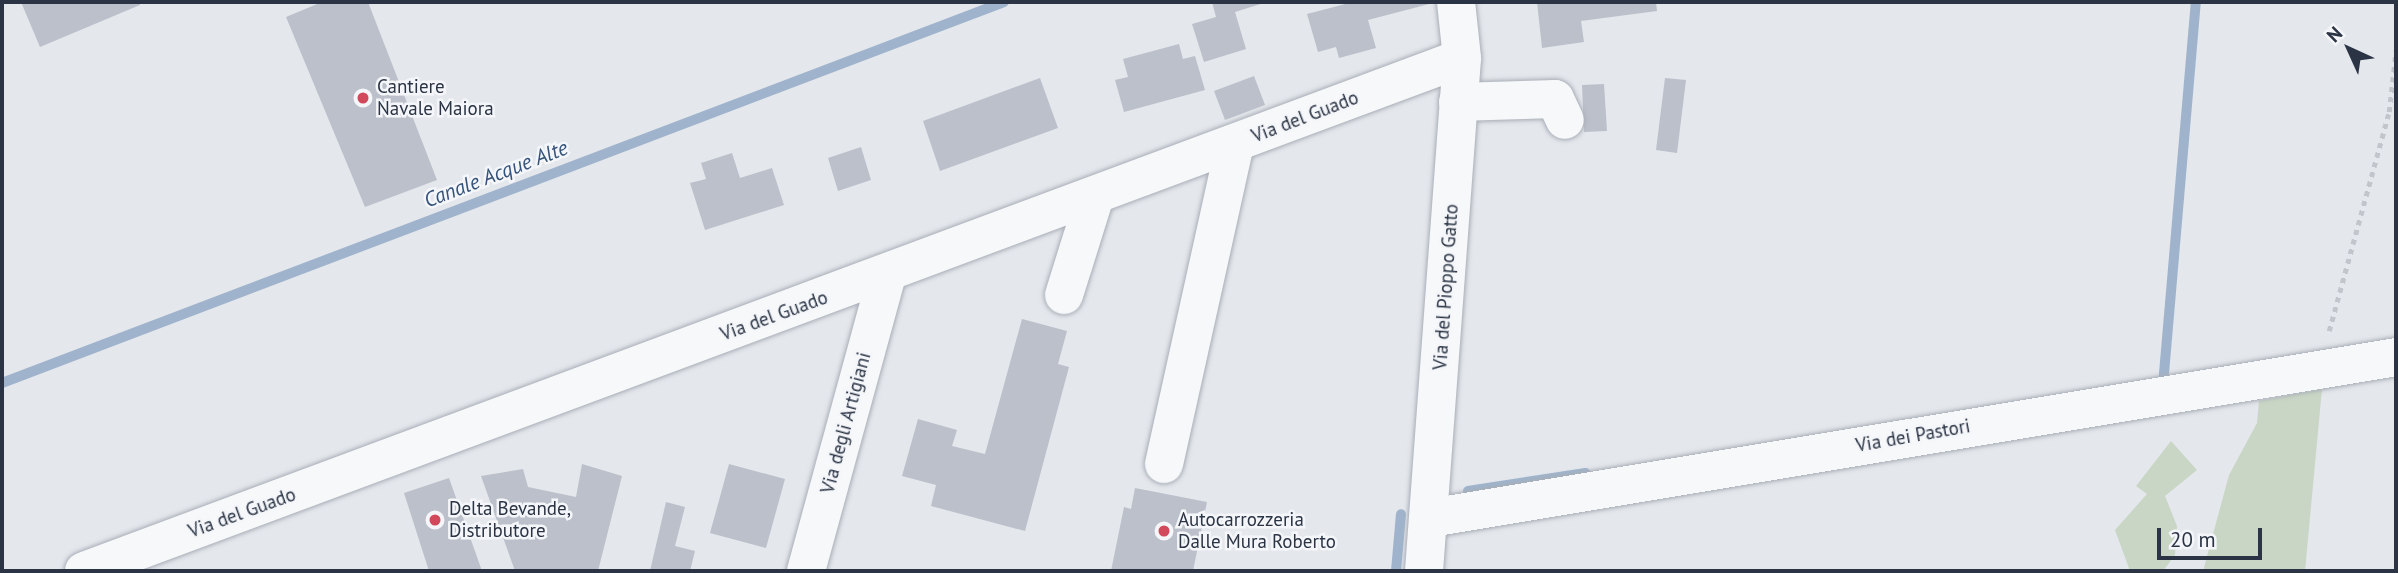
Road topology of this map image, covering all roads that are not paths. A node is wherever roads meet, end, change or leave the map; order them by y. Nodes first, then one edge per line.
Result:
1 (1456, 2) edge
2 (1462, 58) junction
3 (1458, 102) junction
4 (1565, 120) dead end
5 (1235, 144) junction
6 (1095, 196) junction
7 (887, 274) junction
8 (1064, 295) dead end
9 (2396, 357) edge
10 (1164, 464) dead end
11 (1430, 518) junction
12 (84, 571) edge
13 (806, 571) edge
14 (1424, 571) edge

1 - 2 street, Via del Pioppo Gatto
2 - 3 street, Via del Pioppo Gatto
2 - 5 street, Via del Guado
3 - 4 street
3 - 11 street, Via del Pioppo Gatto
5 - 6 street, Via del Guado
5 - 10 street
6 - 7 street, Via del Guado
6 - 8 street
7 - 12 street, Via del Guado
7 - 13 street, Via degli Artigiani
9 - 11 street, Via dei Pastori
11 - 14 street, Via del Pioppo Gatto

